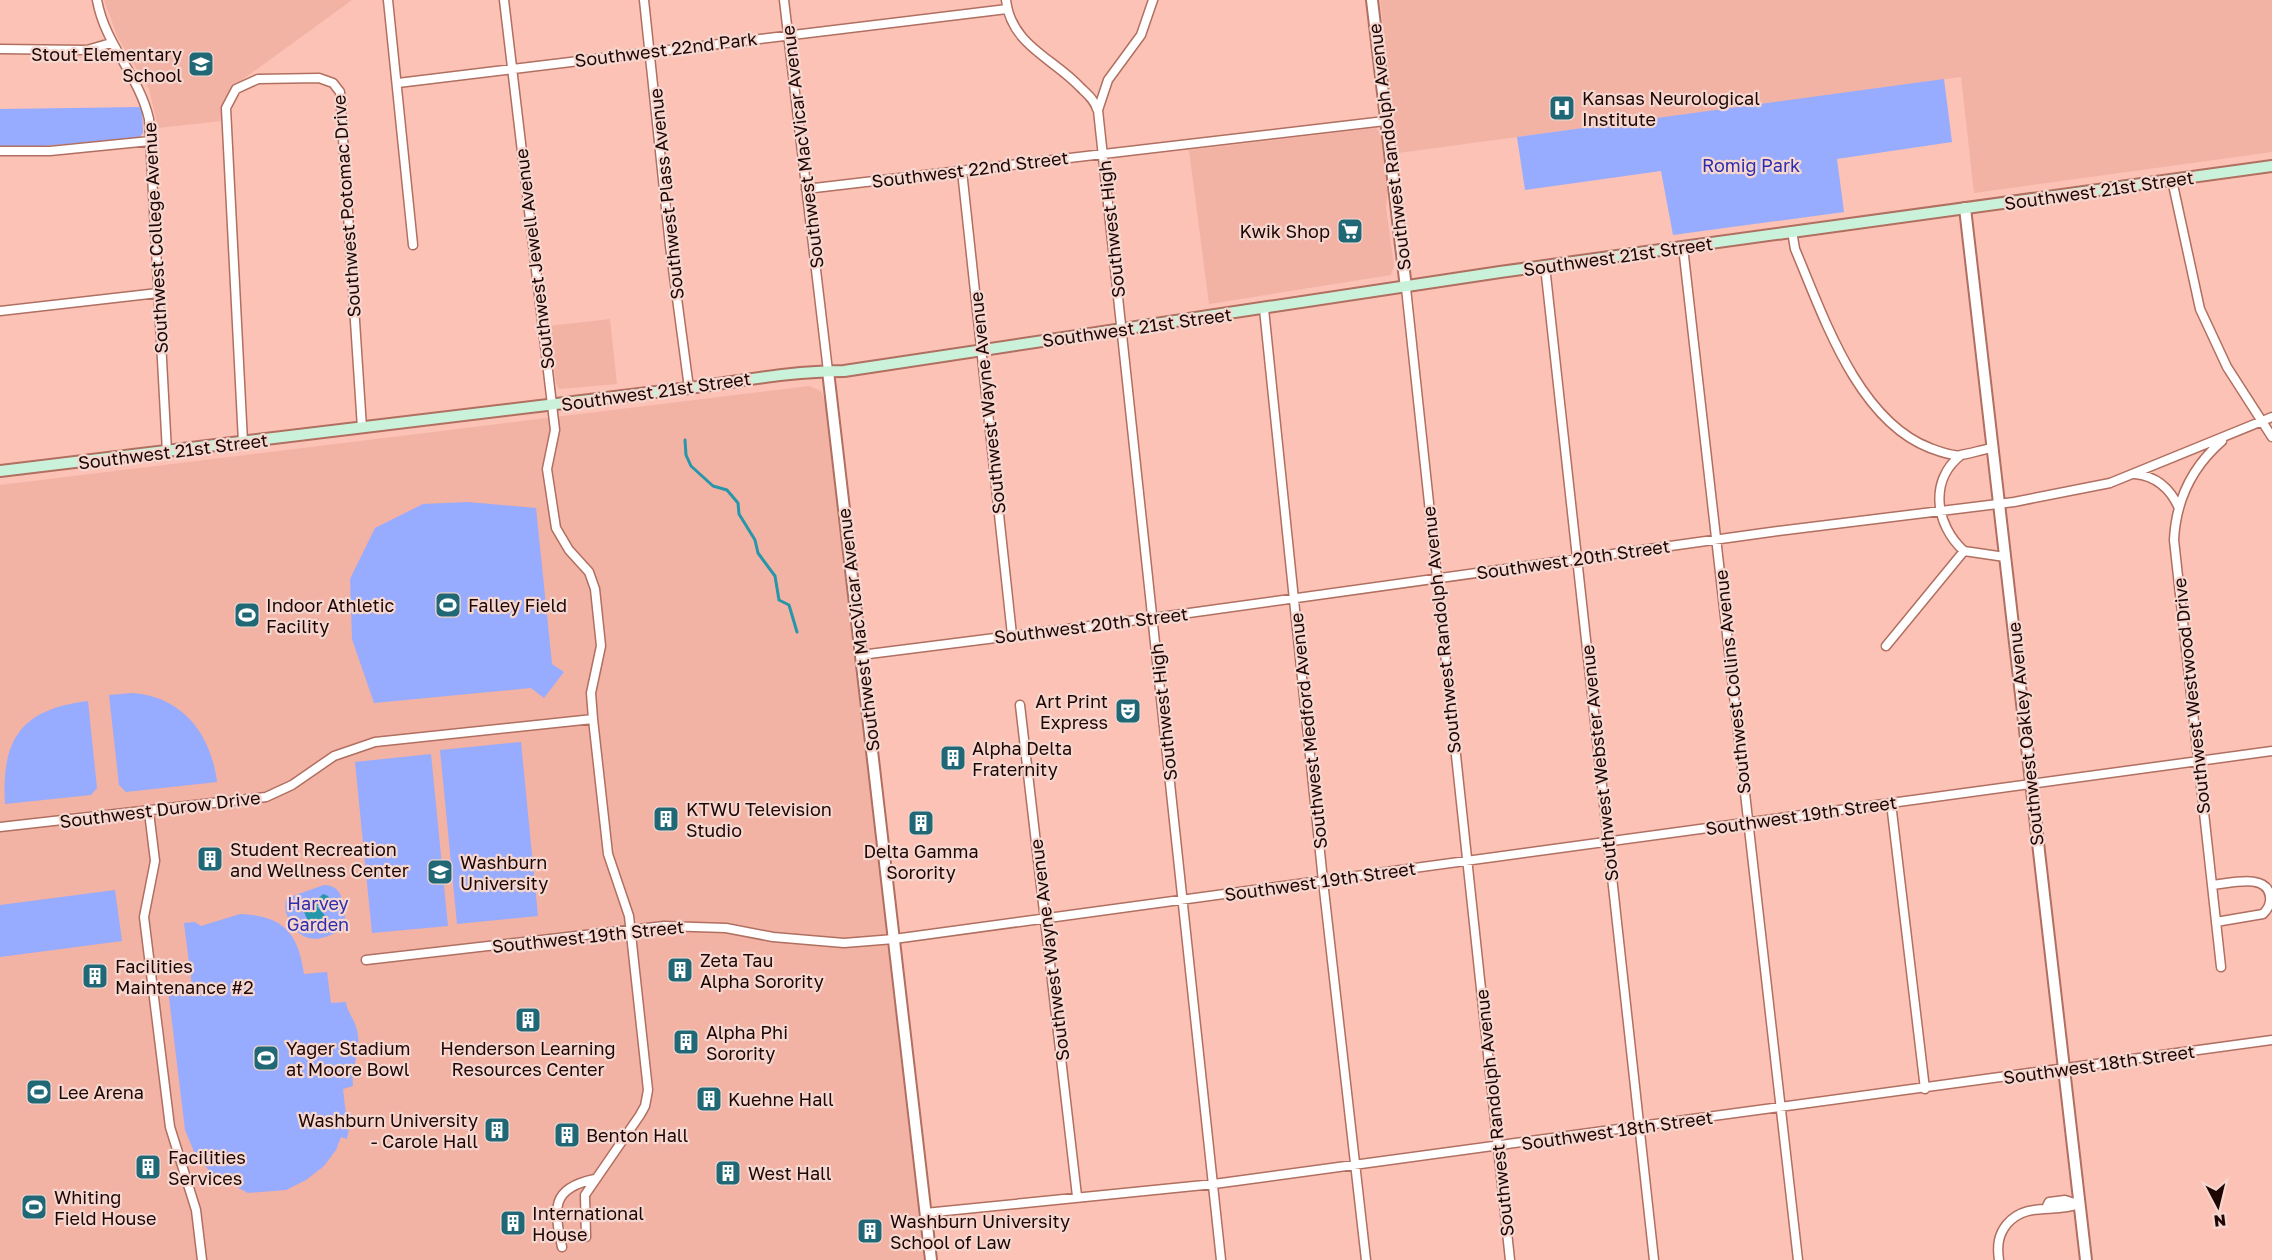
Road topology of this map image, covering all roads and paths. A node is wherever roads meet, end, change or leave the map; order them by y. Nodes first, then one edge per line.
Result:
1 (98, 0) edge
2 (388, 0) edge
3 (504, 0) edge
4 (644, 0) edge
5 (784, 0) edge
6 (1153, 0) edge
7 (1372, 0) edge
8 (1006, 4) edge
9 (788, 35) junction
10 (111, 43) junction
11 (0, 49) edge
12 (651, 51) junction
13 (512, 68) junction
14 (398, 83) junction
15 (1098, 110) junction
16 (1385, 121) junction
17 (150, 141) junction
18 (0, 151) edge
19 (1102, 153) junction
20 (2272, 166) edge
21 (962, 171) junction
22 (2172, 180) junction
23 (806, 189) junction
24 (1965, 208) junction
25 (1792, 231) junction
26 (413, 246) dead end
27 (1683, 247) junction
28 (1545, 266) junction
29 (1406, 288) junction
30 (158, 292) junction
31 (1264, 309) junction
32 (0, 311) edge
33 (1122, 330) junction
34 (981, 350) junction
35 (828, 371) junction
36 (689, 388) junction
37 (551, 405) junction
38 (2272, 417) edge
39 (2262, 422) junction
40 (362, 428) junction
41 (2231, 434) junction
42 (2272, 437) edge
43 (243, 442) junction
44 (1992, 448) junction
45 (167, 452) junction
46 (1961, 455) junction
47 (0, 471) edge
48 (2134, 474) junction
49 (1999, 504) junction
50 (2179, 508) junction
51 (1940, 511) junction
52 (1716, 540) junction
53 (1964, 550) junction
54 (2005, 556) junction
55 (1576, 559) junction
56 (1435, 578) junction
57 (1294, 598) junction
58 (1153, 618) junction
59 (1012, 635) junction
60 (1886, 646) dead end
61 (861, 655) junction
62 (1020, 705) dead end
63 (593, 719) junction
64 (2272, 751) edge
65 (2198, 761) junction
66 (2030, 784) junction
67 (1891, 803) junction
68 (148, 812) junction
69 (1748, 822) junction
70 (0, 827) edge
71 (1607, 842) junction
72 (1466, 861) junction
73 (1323, 881) junction
74 (2212, 885) junction
75 (1184, 900) junction
76 (1045, 919) junction
77 (2216, 922) junction
78 (631, 930) junction
79 (894, 939) junction
80 (366, 960) dead end
81 (2221, 967) dead end
82 (2272, 1040) edge
83 (2063, 1068) junction
84 (1925, 1089) junction
85 (1782, 1108) junction
86 (1640, 1126) junction
87 (1497, 1146) junction
88 (1356, 1165) junction
89 (595, 1179) junction
90 (1214, 1184) junction
91 (1077, 1196) junction
92 (2079, 1204) junction
93 (925, 1213) junction
94 (586, 1237) dead end
95 (562, 1248) dead end
96 (202, 1260) edge
97 (931, 1260) edge
98 (1221, 1260) edge
99 (1366, 1260) edge
100 (1510, 1260) edge
101 (1654, 1260) edge
102 (1798, 1260) edge
103 (1999, 1260) edge
104 (2086, 1260) edge

1 - 10 street, Southwest College Avenue
2 - 14 street
3 - 13 street, Southwest Jewell Avenue
4 - 12 street, Southwest Plass Avenue
5 - 9 street, Southwest MacVicar Avenue
6 - 15 street, Southwest High
7 - 16 street, Southwest Randolph Avenue
8 - 9 street, Southwest 22nd Park
8 - 15 street
9 - 12 street, Southwest 22nd Park
9 - 23 street, Southwest MacVicar Avenue
10 - 11 street
10 - 17 street, Southwest College Avenue
12 - 13 street, Southwest 22nd Park
12 - 36 street, Southwest Plass Avenue
13 - 14 street, Southwest 22nd Park
13 - 37 street, Southwest Jewell Avenue
14 - 26 street
15 - 19 street, Southwest High
16 - 19 street, Southwest 22nd Street
16 - 29 street, Southwest Randolph Avenue
17 - 18 street
17 - 30 street, Southwest College Avenue
19 - 21 street, Southwest 22nd Street
19 - 33 street, Southwest High
20 - 22 main road, Southwest 21st Street
21 - 23 street, Southwest 22nd Street
21 - 34 street, Southwest Wayne Avenue
22 - 24 main road, Southwest 21st Street
22 - 39 street
23 - 35 street, Southwest MacVicar Avenue
24 - 25 main road, Southwest 21st Street
24 - 44 street, Southwest Oakley Avenue
25 - 27 main road, Southwest 21st Street
25 - 46 street
27 - 28 main road, Southwest 21st Street
27 - 52 street, Southwest Collins Avenue
28 - 29 main road, Southwest 21st Street
28 - 55 street, Southwest Webster Avenue
29 - 31 main road, Southwest 21st Street
29 - 56 street, Southwest Randolph Avenue
30 - 32 street
30 - 45 street, Southwest College Avenue
31 - 33 main road, Southwest 21st Street
31 - 57 street, Southwest Medford Avenue
33 - 34 main road, Southwest 21st Street
33 - 58 street, Southwest High
34 - 35 main road, Southwest 21st Street
34 - 59 street, Southwest Wayne Avenue
35 - 36 main road, Southwest 21st Street
35 - 61 street, Southwest MacVicar Avenue
36 - 37 main road, Southwest 21st Street
37 - 40 main road, Southwest 21st Street
37 - 63 street, Southwest Jewell Avenue
38 - 39 street, Southwest 20th Street
39 - 41 street, Southwest 20th Street
39 - 42 street
40 - 43 main road, Southwest 21st Street
40 - 43 street, Southwest Potomac Drive
41 - 48 street, Southwest 20th Street
41 - 50 street, Southwest Westwood Drive
43 - 45 main road, Southwest 21st Street
44 - 46 street
44 - 49 street, Southwest Oakley Avenue
45 - 47 main road, Southwest 21st Street
46 - 51 street
48 - 49 street, Southwest 20th Street
48 - 50 street
49 - 51 street, Southwest 20th Street
49 - 54 street, Southwest Oakley Avenue
50 - 65 street, Southwest Westwood Drive
51 - 52 street, Southwest 20th Street
51 - 53 street
52 - 55 street, Southwest 20th Street
52 - 69 street, Southwest Collins Avenue
53 - 54 street
53 - 60 street
54 - 66 street, Southwest Oakley Avenue
55 - 56 street, Southwest 20th Street
55 - 71 street, Southwest Webster Avenue
56 - 57 street, Southwest 20th Street
56 - 72 street, Southwest Randolph Avenue
57 - 58 street, Southwest 20th Street
57 - 73 street, Southwest Medford Avenue
58 - 59 street, Southwest 20th Street
58 - 75 street, Southwest High
59 - 61 street, Southwest 20th Street
61 - 79 street, Southwest MacVicar Avenue
62 - 76 street, Southwest Wayne Avenue
63 - 68 street, Southwest Durow Drive
63 - 78 street, Southwest Jewell Avenue
64 - 65 street, Southwest 19th Street
65 - 66 street, Southwest 19th Street
65 - 74 street, Southwest Westwood Drive
66 - 67 street, Southwest 19th Street
66 - 83 street, Southwest Oakley Avenue
67 - 69 street, Southwest 19th Street
67 - 84 street
68 - 70 street, Southwest Durow Drive
68 - 96 street
69 - 71 street, Southwest 19th Street
69 - 85 street, Southwest Collins Avenue
71 - 72 street, Southwest 19th Street
71 - 86 street, Southwest Webster Avenue
72 - 73 street, Southwest 19th Street
72 - 87 street, Southwest Randolph Avenue
73 - 75 street, Southwest 19th Street
73 - 88 street, Southwest Medford Avenue
74 - 77 street, Southwest Westwood Drive
74 - 77 street
75 - 76 street, Southwest 19th Street
75 - 90 street, Southwest High
76 - 79 street, Southwest 19th Street
76 - 91 street, Southwest Wayne Avenue
77 - 81 street, Southwest Westwood Drive
78 - 79 street, Southwest 19th Street
78 - 80 street, Southwest 19th Street
78 - 89 street, Southwest Jewell Avenue
79 - 93 street, Southwest MacVicar Avenue
82 - 83 street, Southwest 18th Street
83 - 84 street, Southwest 18th Street
83 - 92 street, Southwest Oakley Avenue
84 - 85 street, Southwest 18th Street
85 - 86 street, Southwest 18th Street
85 - 102 street, Southwest Collins Avenue
86 - 87 street, Southwest 18th Street
86 - 101 street, Southwest Webster Avenue
87 - 88 street, Southwest 18th Street
87 - 100 street, Southwest Randolph Avenue
88 - 90 street, Southwest 18th Street
88 - 99 street, Southwest Medford Avenue
89 - 94 street
89 - 95 street
90 - 91 street, Southwest 18th Street
90 - 98 street, Southwest High
91 - 93 street, Southwest 18th Street
92 - 103 street
92 - 104 street, Southwest Oakley Avenue
93 - 97 street, Southwest MacVicar Avenue

